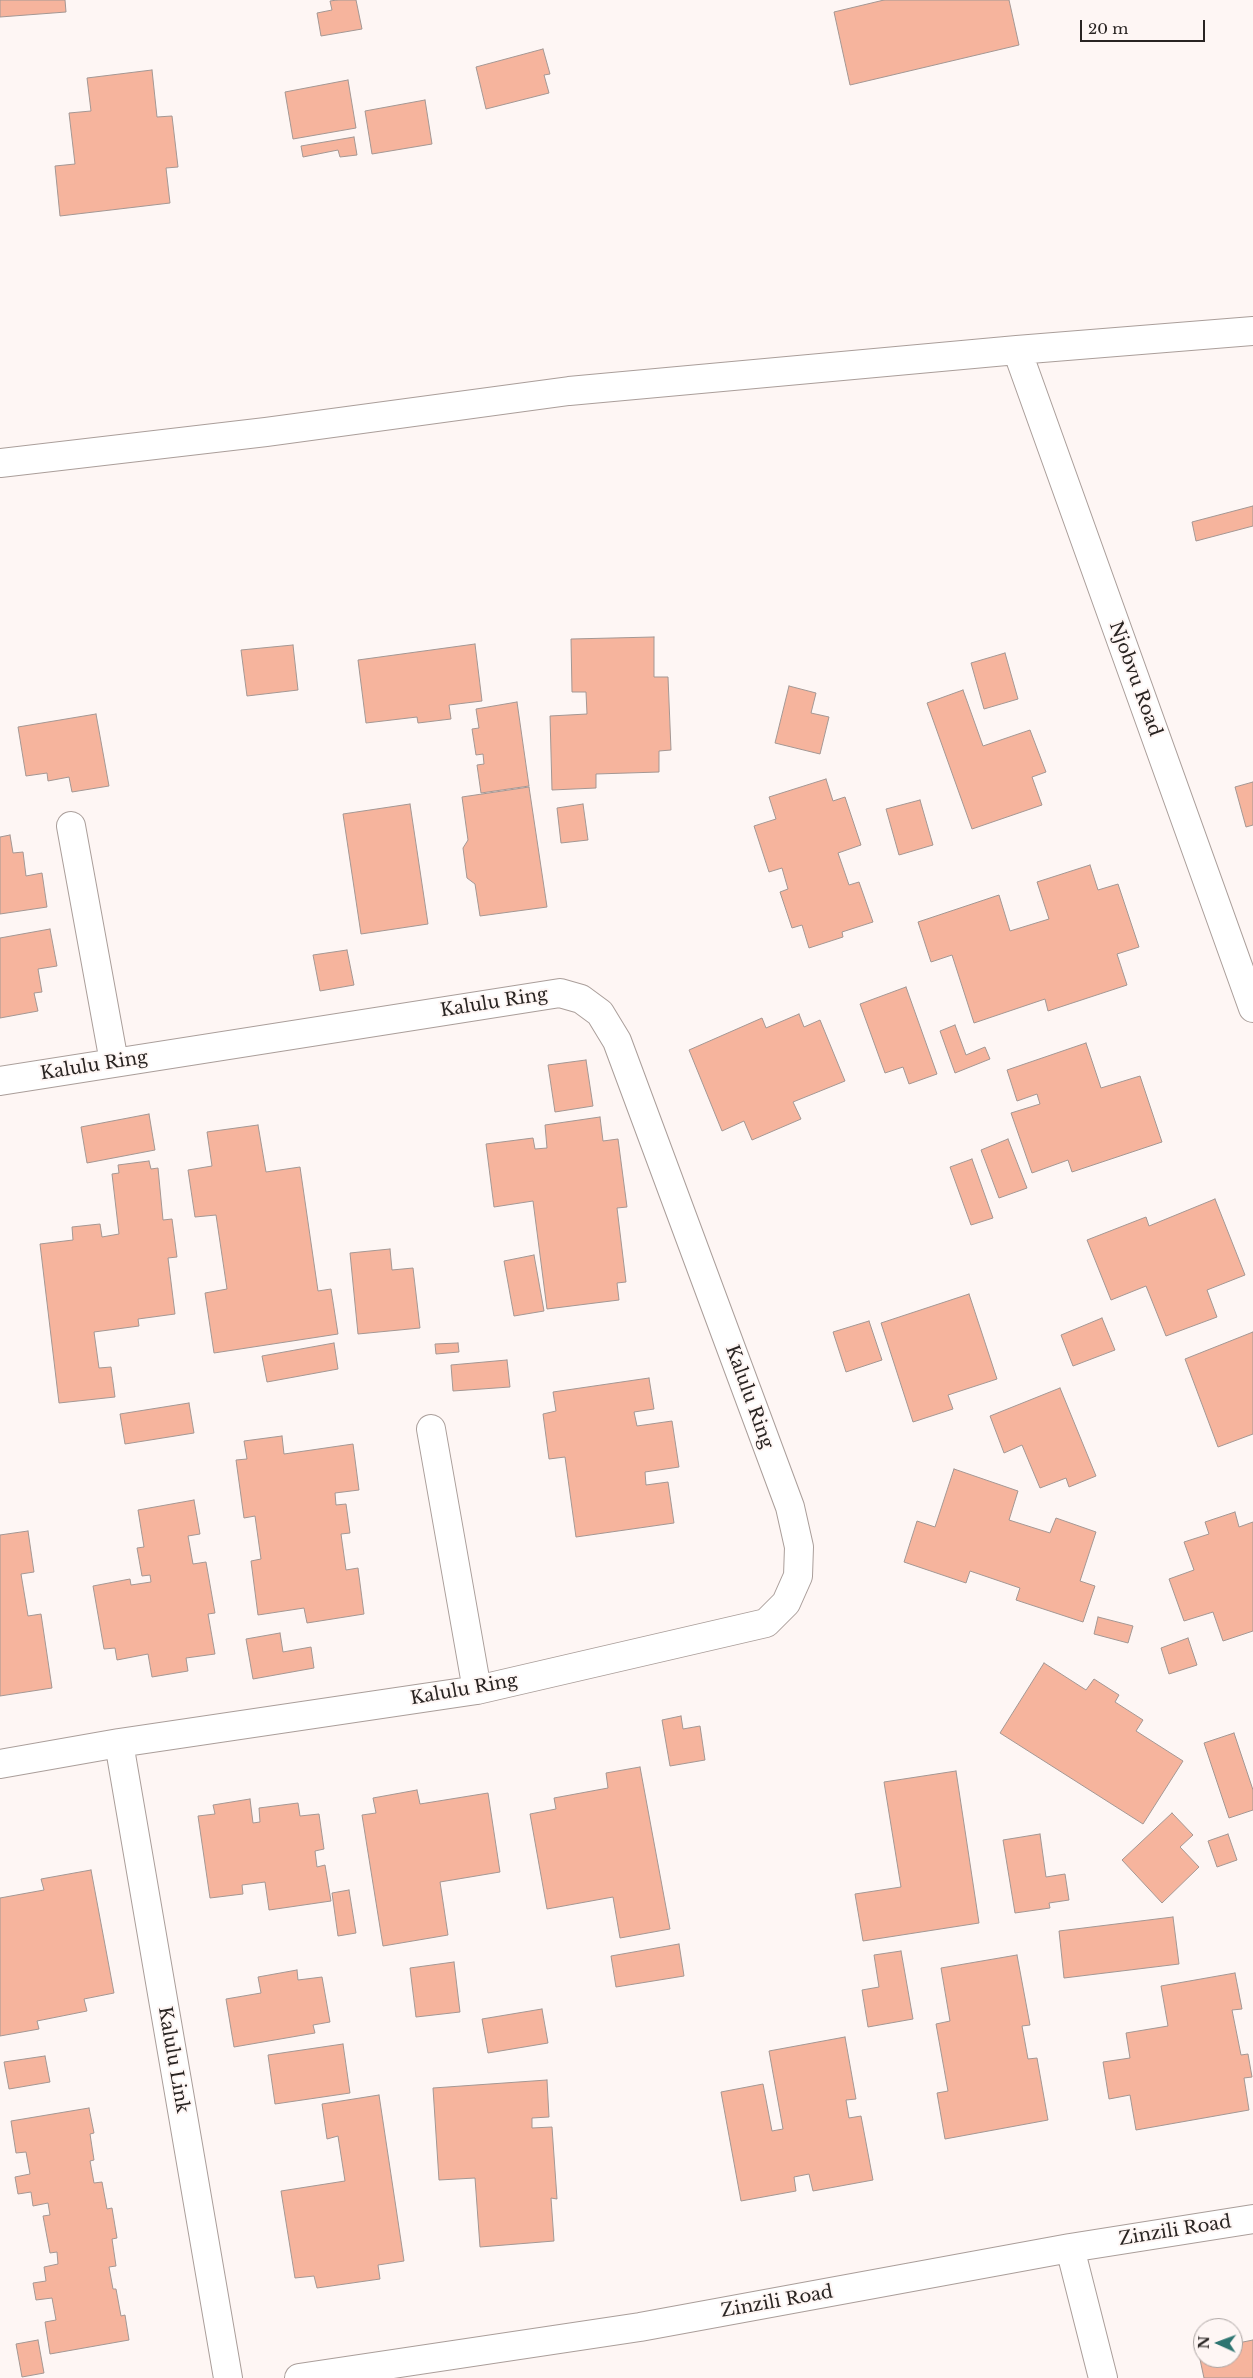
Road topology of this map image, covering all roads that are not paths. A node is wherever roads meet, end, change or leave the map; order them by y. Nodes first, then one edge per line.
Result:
1 (1253, 331) edge
2 (1017, 350) junction
3 (0, 463) edge
4 (71, 826) dead end
5 (1253, 1008) edge
6 (114, 1062) junction
7 (0, 1081) edge
8 (431, 1429) dead end
9 (477, 1690) junction
10 (119, 1743) junction
11 (0, 1764) edge
12 (1253, 2219) edge
13 (1070, 2248) junction
14 (228, 2378) edge
15 (299, 2378) edge
16 (1103, 2378) edge

1 - 2 street
2 - 3 street
2 - 5 street, Njobvu Road
4 - 6 street
6 - 7 street, Kalulu Ring
6 - 9 street, Kalulu Ring
8 - 9 street
9 - 10 street, Kalulu Ring
10 - 11 street, Kalulu Ring
10 - 14 street, Kalulu Link
12 - 13 street, Zinzili Road
13 - 15 street, Zinzili Road
13 - 16 street

